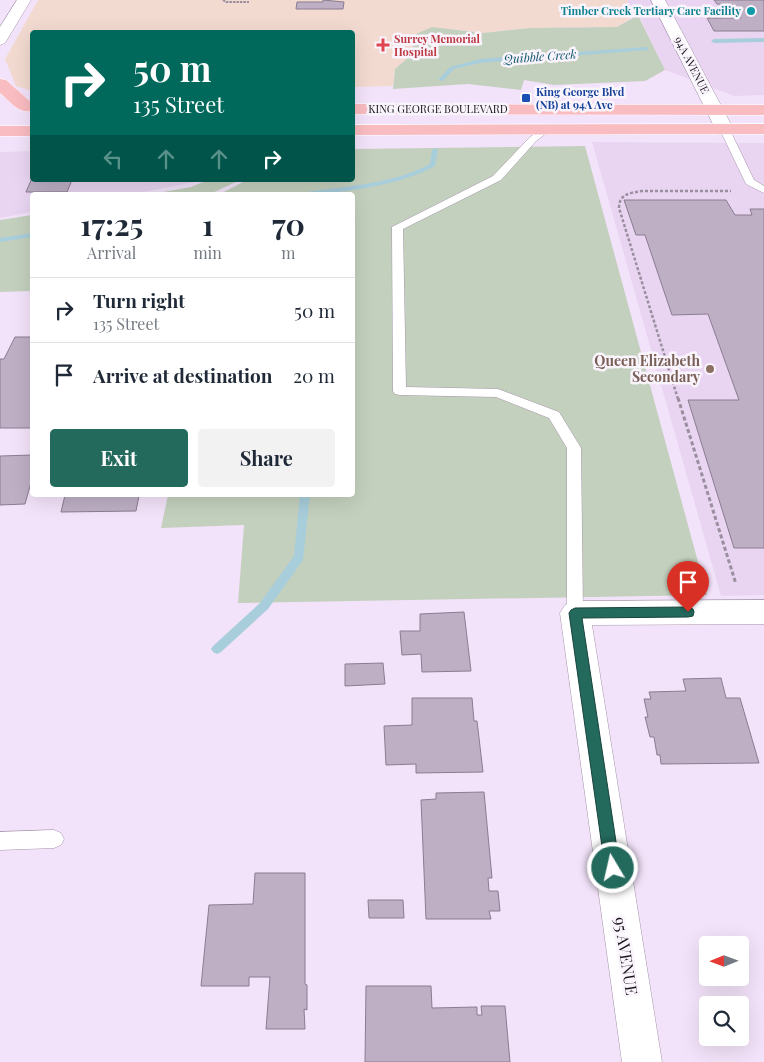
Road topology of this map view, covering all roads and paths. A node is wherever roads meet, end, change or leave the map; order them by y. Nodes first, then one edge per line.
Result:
1 (24, 0) edge
2 (223, 0) edge
3 (658, 0) edge
4 (249, 2) dead end
5 (0, 40) edge
6 (0, 84) edge
7 (0, 107) edge
8 (355, 109) edge
9 (715, 110) junction
10 (764, 110) edge
11 (30, 111) edge
12 (0, 118) edge
13 (355, 130) edge
14 (545, 130) junction
15 (725, 130) junction
16 (764, 130) edge
17 (736, 190) dead end
18 (764, 190) edge
19 (754, 612) edge
20 (575, 613) junction
21 (54, 839) dead end
22 (0, 840) edge
23 (642, 1062) edge

1 - 5 street
2 - 4 path
3 - 9 street, 94A AVENUE
6 - 11 main road
7 - 11 main road
8 - 9 main road, KING GEORGE BOULEVARD
9 - 10 main road, KING GEORGE BOULEVARD
9 - 15 street, 94A AVENUE
11 - 12 main road
13 - 14 main road, KING GEORGE BOULEVARD
14 - 15 main road, KING GEORGE BOULEVARD
14 - 20 lane
15 - 16 main road, KING GEORGE BOULEVARD
15 - 18 lane
17 - 19 path
19 - 20 street
20 - 23 street, 95 AVENUE
21 - 22 lane

